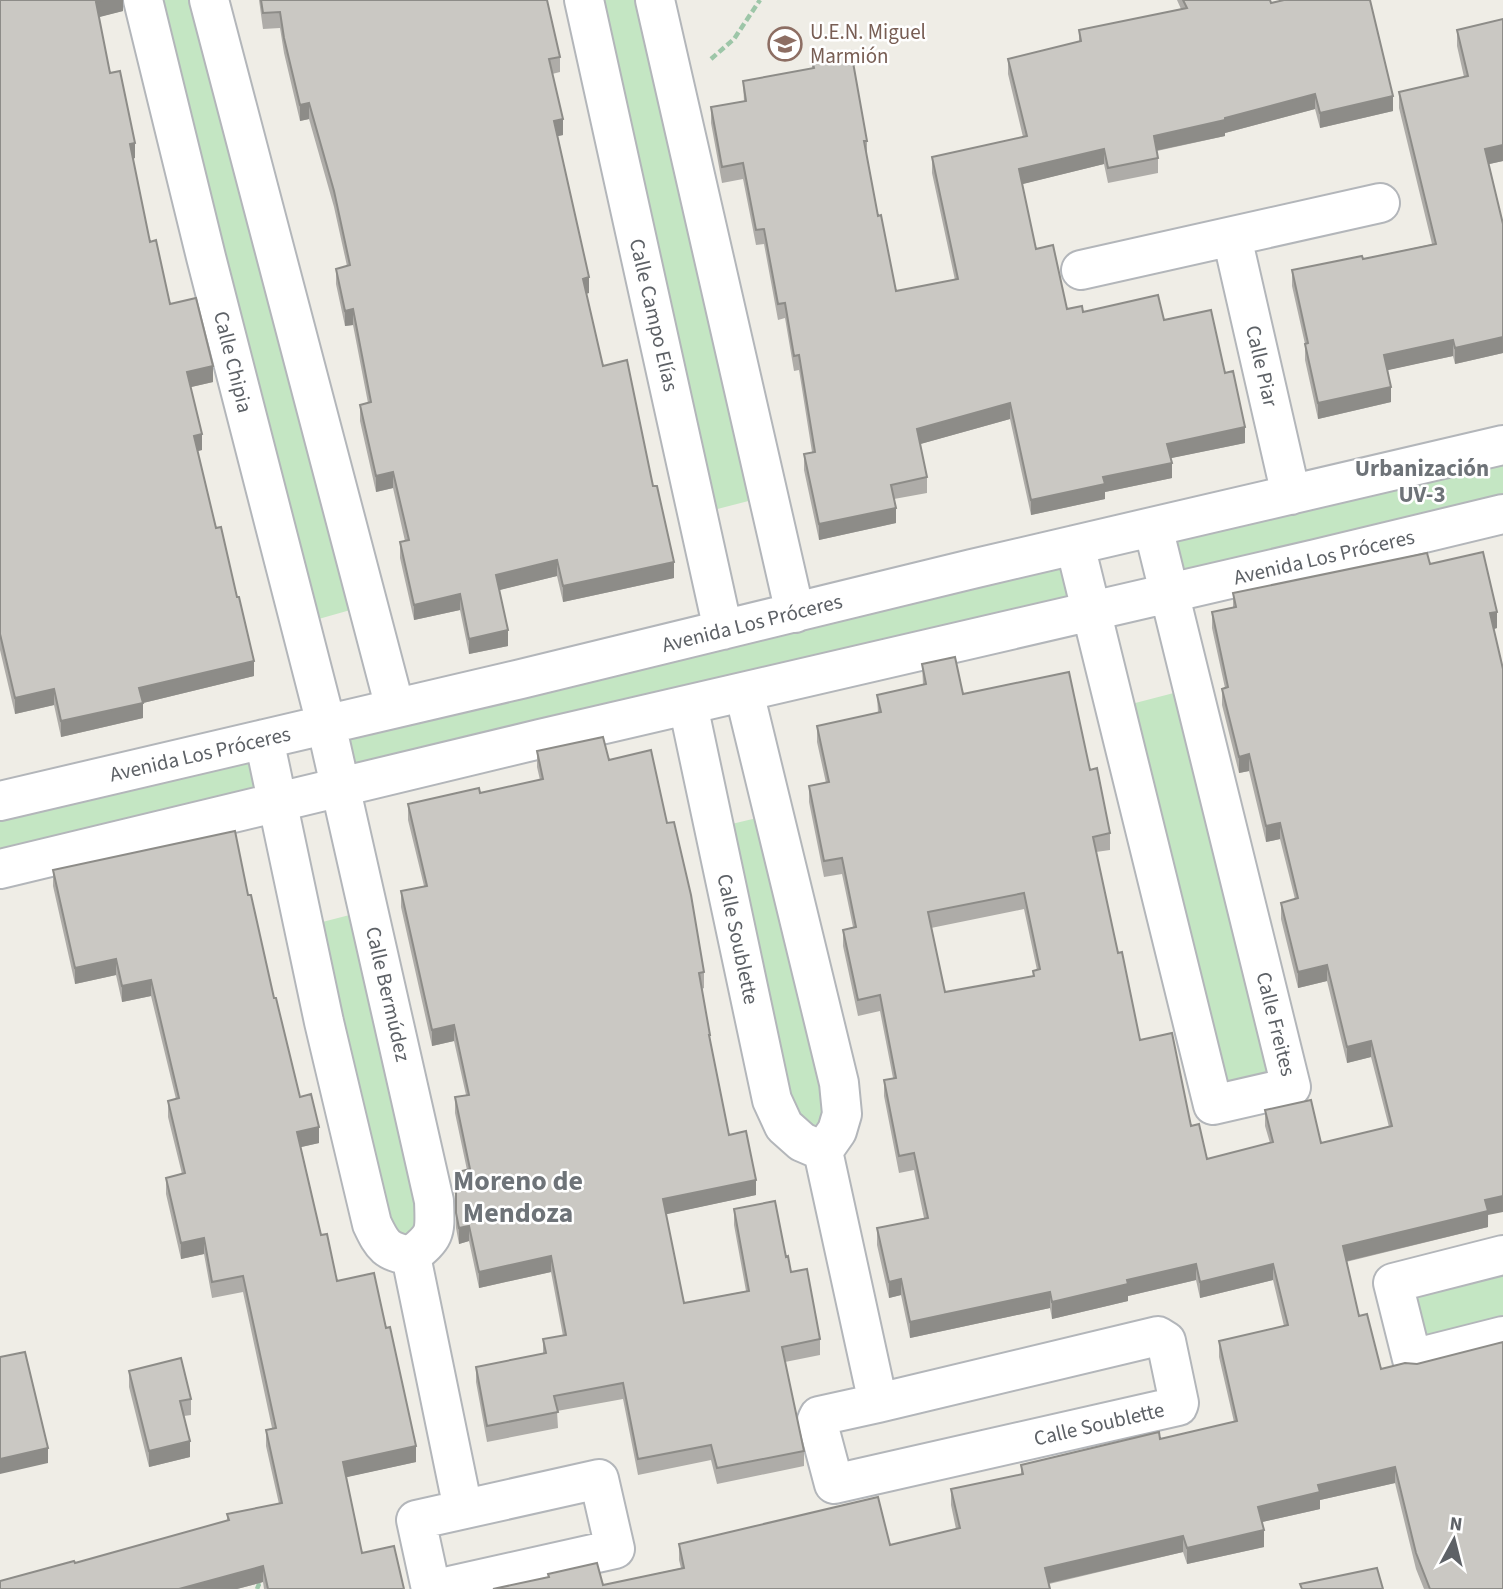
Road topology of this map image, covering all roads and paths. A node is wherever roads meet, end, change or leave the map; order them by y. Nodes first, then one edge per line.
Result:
1 (143, 0) edge
2 (209, 0) edge
3 (584, 0) edge
4 (655, 0) edge
5 (760, 0) edge
6 (675, 88) junction
7 (1380, 203) dead end
8 (1232, 237) junction
9 (1080, 270) dead end
10 (1501, 452) edge
11 (1292, 495) junction
12 (1503, 514) edge
13 (1153, 527) junction
14 (1075, 545) junction
15 (1169, 593) junction
16 (1091, 611) junction
17 (794, 613) junction
18 (723, 630) junction
19 (744, 692) junction
20 (688, 705) junction
21 (395, 708) junction
22 (326, 724) junction
23 (264, 739) junction
24 (341, 787) junction
25 (0, 801) edge
26 (277, 802) junction
27 (0, 869) edge
28 (823, 1151) junction
29 (1503, 1255) edge
30 (411, 1256) junction
31 (1503, 1336) edge
32 (878, 1403) junction
33 (463, 1510) junction
34 (271, 1582) edge
35 (257, 1589) edge
36 (433, 1589) edge

1 - 22 street, Calle Chipia
2 - 21 street
3 - 18 street, Calle Campo Elías
4 - 6 street
5 - 6 path
6 - 17 street
7 - 8 street
8 - 9 street
8 - 11 street, Calle Piar
10 - 11 street, Avenida Los Próceres
11 - 13 street, Avenida Los Próceres
12 - 15 street, Avenida Los Próceres
13 - 14 street, Avenida Los Próceres
13 - 15 street, Calle Freites
14 - 16 street, Calle Freites
14 - 17 street, Avenida Los Próceres
15 - 16 street, Avenida Los Próceres
15 - 16 street, Calle Freites
16 - 19 street, Avenida Los Próceres
17 - 18 street, Avenida Los Próceres
18 - 21 street, Avenida Los Próceres
19 - 20 street, Avenida Los Próceres
19 - 28 street
20 - 24 street, Avenida Los Próceres
20 - 28 street, Calle Soublette
21 - 22 street, Avenida Los Próceres
22 - 23 street, Avenida Los Próceres
22 - 24 street, Calle Bermúdez
23 - 25 street, Avenida Los Próceres
23 - 26 street
24 - 26 street, Avenida Los Próceres
24 - 30 street, Calle Bermúdez
26 - 27 street, Avenida Los Próceres
26 - 30 street
28 - 32 street
29 - 31 street
30 - 33 street
32 - 32 street, Calle Soublette
33 - 36 street
33 - 36 street
34 - 35 path

